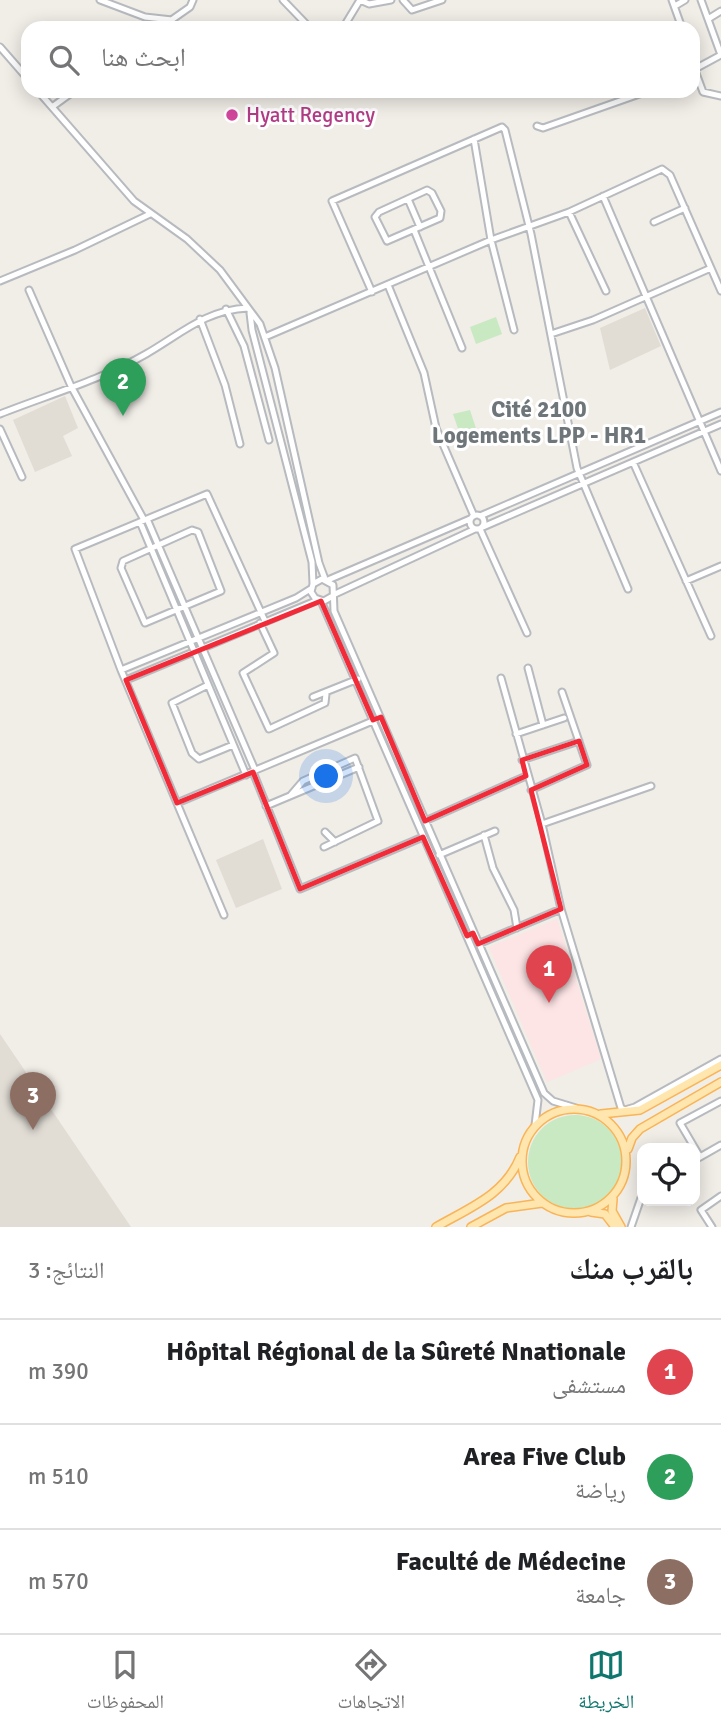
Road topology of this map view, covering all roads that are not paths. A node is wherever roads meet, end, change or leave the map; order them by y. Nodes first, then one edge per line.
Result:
1 (100, 0) edge
2 (193, 0) edge
3 (283, 0) edge
4 (360, 0) edge
5 (391, 0) edge
6 (403, 0) edge
7 (442, 0) edge
8 (685, 0) edge
9 (701, 0) edge
10 (674, 3) edge
11 (721, 12) edge
12 (708, 19) junction
13 (172, 20) joint
14 (303, 21) edge
15 (347, 21) edge
16 (680, 21) edge
17 (721, 26) edge
18 (712, 31) junction
19 (0, 47) edge
20 (721, 55) edge
21 (700, 65) edge
22 (21, 71) edge
23 (700, 85) edge
24 (721, 96) edge
25 (44, 98) edge
26 (64, 98) edge
27 (628, 98) edge
28 (52, 107) junction
29 (537, 126) dead end
30 (474, 139) junction
31 (603, 196) junction
32 (408, 199) junction
33 (685, 208) junction
34 (569, 212) junction
35 (150, 214) junction
36 (654, 222) dead end
37 (528, 225) junction
38 (421, 227) junction
39 (414, 230) junction
40 (491, 240) junction
41 (429, 266) junction
42 (711, 268) junction
43 (0, 281) edge
44 (388, 285) junction
45 (29, 290) dead end
46 (606, 291) dead end
47 (721, 291) edge
48 (372, 292) junction
49 (646, 298) junction
50 (226, 309) junction
51 (249, 310) junction
52 (201, 319) junction
53 (514, 330) dead end
54 (551, 334) junction
55 (265, 337) junction
56 (462, 348) dead end
57 (71, 387) junction
58 (721, 412) edge
59 (0, 414) edge
60 (699, 421) junction
61 (721, 424) edge
62 (0, 429) edge
63 (704, 432) junction
64 (269, 440) dead end
65 (240, 444) dead end
66 (633, 462) junction
67 (579, 471) junction
68 (721, 471) edge
69 (22, 477) dead end
70 (584, 484) junction
71 (475, 517) junction
72 (144, 520) junction
73 (479, 528) junction
74 (158, 544) junction
75 (150, 547) junction
76 (721, 566) edge
77 (327, 579) junction
78 (686, 580) junction
79 (312, 586) junction
80 (628, 589) dead end
81 (332, 596) junction
82 (320, 601) junction
83 (186, 607) junction
84 (177, 611) junction
85 (260, 611) junction
86 (262, 622) junction
87 (527, 633) dead end
88 (711, 636) dead end
89 (199, 638) junction
90 (190, 641) junction
91 (203, 648) junction
92 (194, 651) junction
93 (528, 668) dead end
94 (121, 670) junction
95 (363, 677) junction
96 (501, 678) dead end
97 (125, 680) junction
98 (355, 681) junction
99 (208, 685) junction
100 (562, 692) dead end
101 (327, 694) junction
102 (313, 697) dead end
103 (381, 717) junction
104 (564, 718) dead end
105 (373, 720) junction
106 (543, 725) junction
107 (516, 734) junction
108 (579, 741) junction
109 (233, 745) junction
110 (522, 760) junction
111 (359, 767) junction
112 (254, 771) junction
113 (246, 775) junction
114 (526, 776) junction
115 (651, 786) dead end
116 (531, 790) junction
117 (291, 795) junction
118 (177, 803) junction
119 (266, 806) junction
120 (425, 821) junction
121 (542, 824) junction
122 (495, 831) dead end
123 (325, 832) dead end
124 (484, 835) junction
125 (423, 837) junction
126 (335, 842) junction
127 (324, 847) dead end
128 (439, 855) junction
129 (561, 909) junction
130 (224, 915) dead end
131 (517, 928) junction
132 (470, 934) junction
133 (478, 944) junction
134 (498, 989) junction
135 (491, 992) junction
136 (721, 1059) edge
137 (721, 1065) edge
138 (721, 1082) edge
139 (721, 1101) edge
140 (576, 1108) junction
141 (598, 1114) junction
142 (535, 1125) junction
143 (690, 1143) edge
144 (721, 1145) edge
145 (522, 1154) junction
146 (700, 1158) edge
147 (627, 1161) junction
148 (614, 1195) junction
149 (721, 1196) edge
150 (544, 1203) junction
151 (638, 1206) edge
152 (587, 1212) junction
153 (710, 1224) edge
154 (436, 1227) edge
155 (471, 1227) edge
156 (615, 1227) edge
157 (621, 1227) edge
158 (631, 1227) edge
159 (700, 1227) edge

1 - 13 street
2 - 13 street
3 - 14 street
4 - 5 street
4 - 15 street
6 - 7 street
8 - 10 street
9 - 12 street
10 - 16 street
11 - 12 street
12 - 18 street
17 - 18 street
18 - 20 street
19 - 22 street
20 - 21 street
23 - 24 street
25 - 28 street
26 - 28 street
27 - 29 street
28 - 35 street
30 - 37 street
30 - 40 street
30 - 48 street
31 - 33 street
31 - 34 street
31 - 49 street
32 - 38 street
32 - 38 street
32 - 39 street
33 - 36 street
33 - 42 street
34 - 37 street
34 - 46 street
35 - 43 street
35 - 51 street
37 - 40 street
37 - 54 street
38 - 39 street
39 - 41 street
40 - 41 street
40 - 53 street
41 - 44 street
41 - 56 street
42 - 47 street
42 - 49 street
44 - 48 street
44 - 71 street
45 - 57 street
48 - 55 street
49 - 54 street
49 - 60 street
50 - 51 street
50 - 52 street
50 - 64 street
51 - 55 street
51 - 79 street
52 - 57 street
52 - 65 street
54 - 67 street
55 - 77 street
57 - 59 street
57 - 72 street
58 - 60 street
60 - 63 street
60 - 67 street
61 - 63 street
62 - 69 street
63 - 66 street
63 - 68 street
66 - 70 street
66 - 78 street
67 - 70 street
67 - 71 street
70 - 73 street
70 - 80 street
71 - 73 street
71 - 73 street
71 - 77 street
72 - 74 street
72 - 75 street
72 - 85 street
72 - 94 street
73 - 81 street
73 - 87 street
74 - 75 street
74 - 83 street
74 - 83 street
75 - 84 street
75 - 84 street
76 - 78 street
77 - 79 street
77 - 81 street
78 - 88 street
79 - 82 street
79 - 85 street
81 - 82 street
81 - 95 street
82 - 86 street
82 - 98 street
83 - 84 street
83 - 89 street
84 - 90 street
85 - 86 street
85 - 89 street
86 - 91 street
86 - 101 street
89 - 90 street
89 - 91 street
90 - 92 street
90 - 94 street
91 - 92 street
91 - 112 street
92 - 97 street
92 - 99 street
93 - 106 street
94 - 97 street
95 - 98 street
95 - 103 street
96 - 107 street
97 - 118 street
98 - 101 street
98 - 105 street
99 - 109 street
99 - 109 street
100 - 108 street
101 - 102 street
103 - 105 street
103 - 120 street
104 - 106 street
105 - 112 street
105 - 125 street
106 - 107 street
107 - 110 street
108 - 110 street
108 - 116 street
109 - 113 street
110 - 114 street
111 - 117 street
111 - 117 street
111 - 126 street
112 - 113 street
112 - 119 street
113 - 118 street
114 - 116 street
114 - 120 street
115 - 121 street
116 - 121 street
117 - 119 street
118 - 130 street
119 - 125 street
120 - 128 street
121 - 129 street
122 - 124 street
123 - 126 street
124 - 128 street
124 - 131 street
125 - 132 street
126 - 127 street
128 - 132 street
129 - 131 street
129 - 136 street
131 - 133 street
132 - 133 street
132 - 135 street
133 - 134 street
134 - 135 street
134 - 140 street
135 - 142 street
137 - 141 main road
138 - 147 main road
139 - 143 street
140 - 141 main road
140 - 142 main road
141 - 147 main road
142 - 145 main road
144 - 146 street
145 - 150 main road
145 - 154 main road
147 - 148 main road
148 - 152 main road
148 - 157 main road
149 - 153 street
150 - 152 main road
150 - 155 main road
151 - 158 street
152 - 156 main road
153 - 159 street

